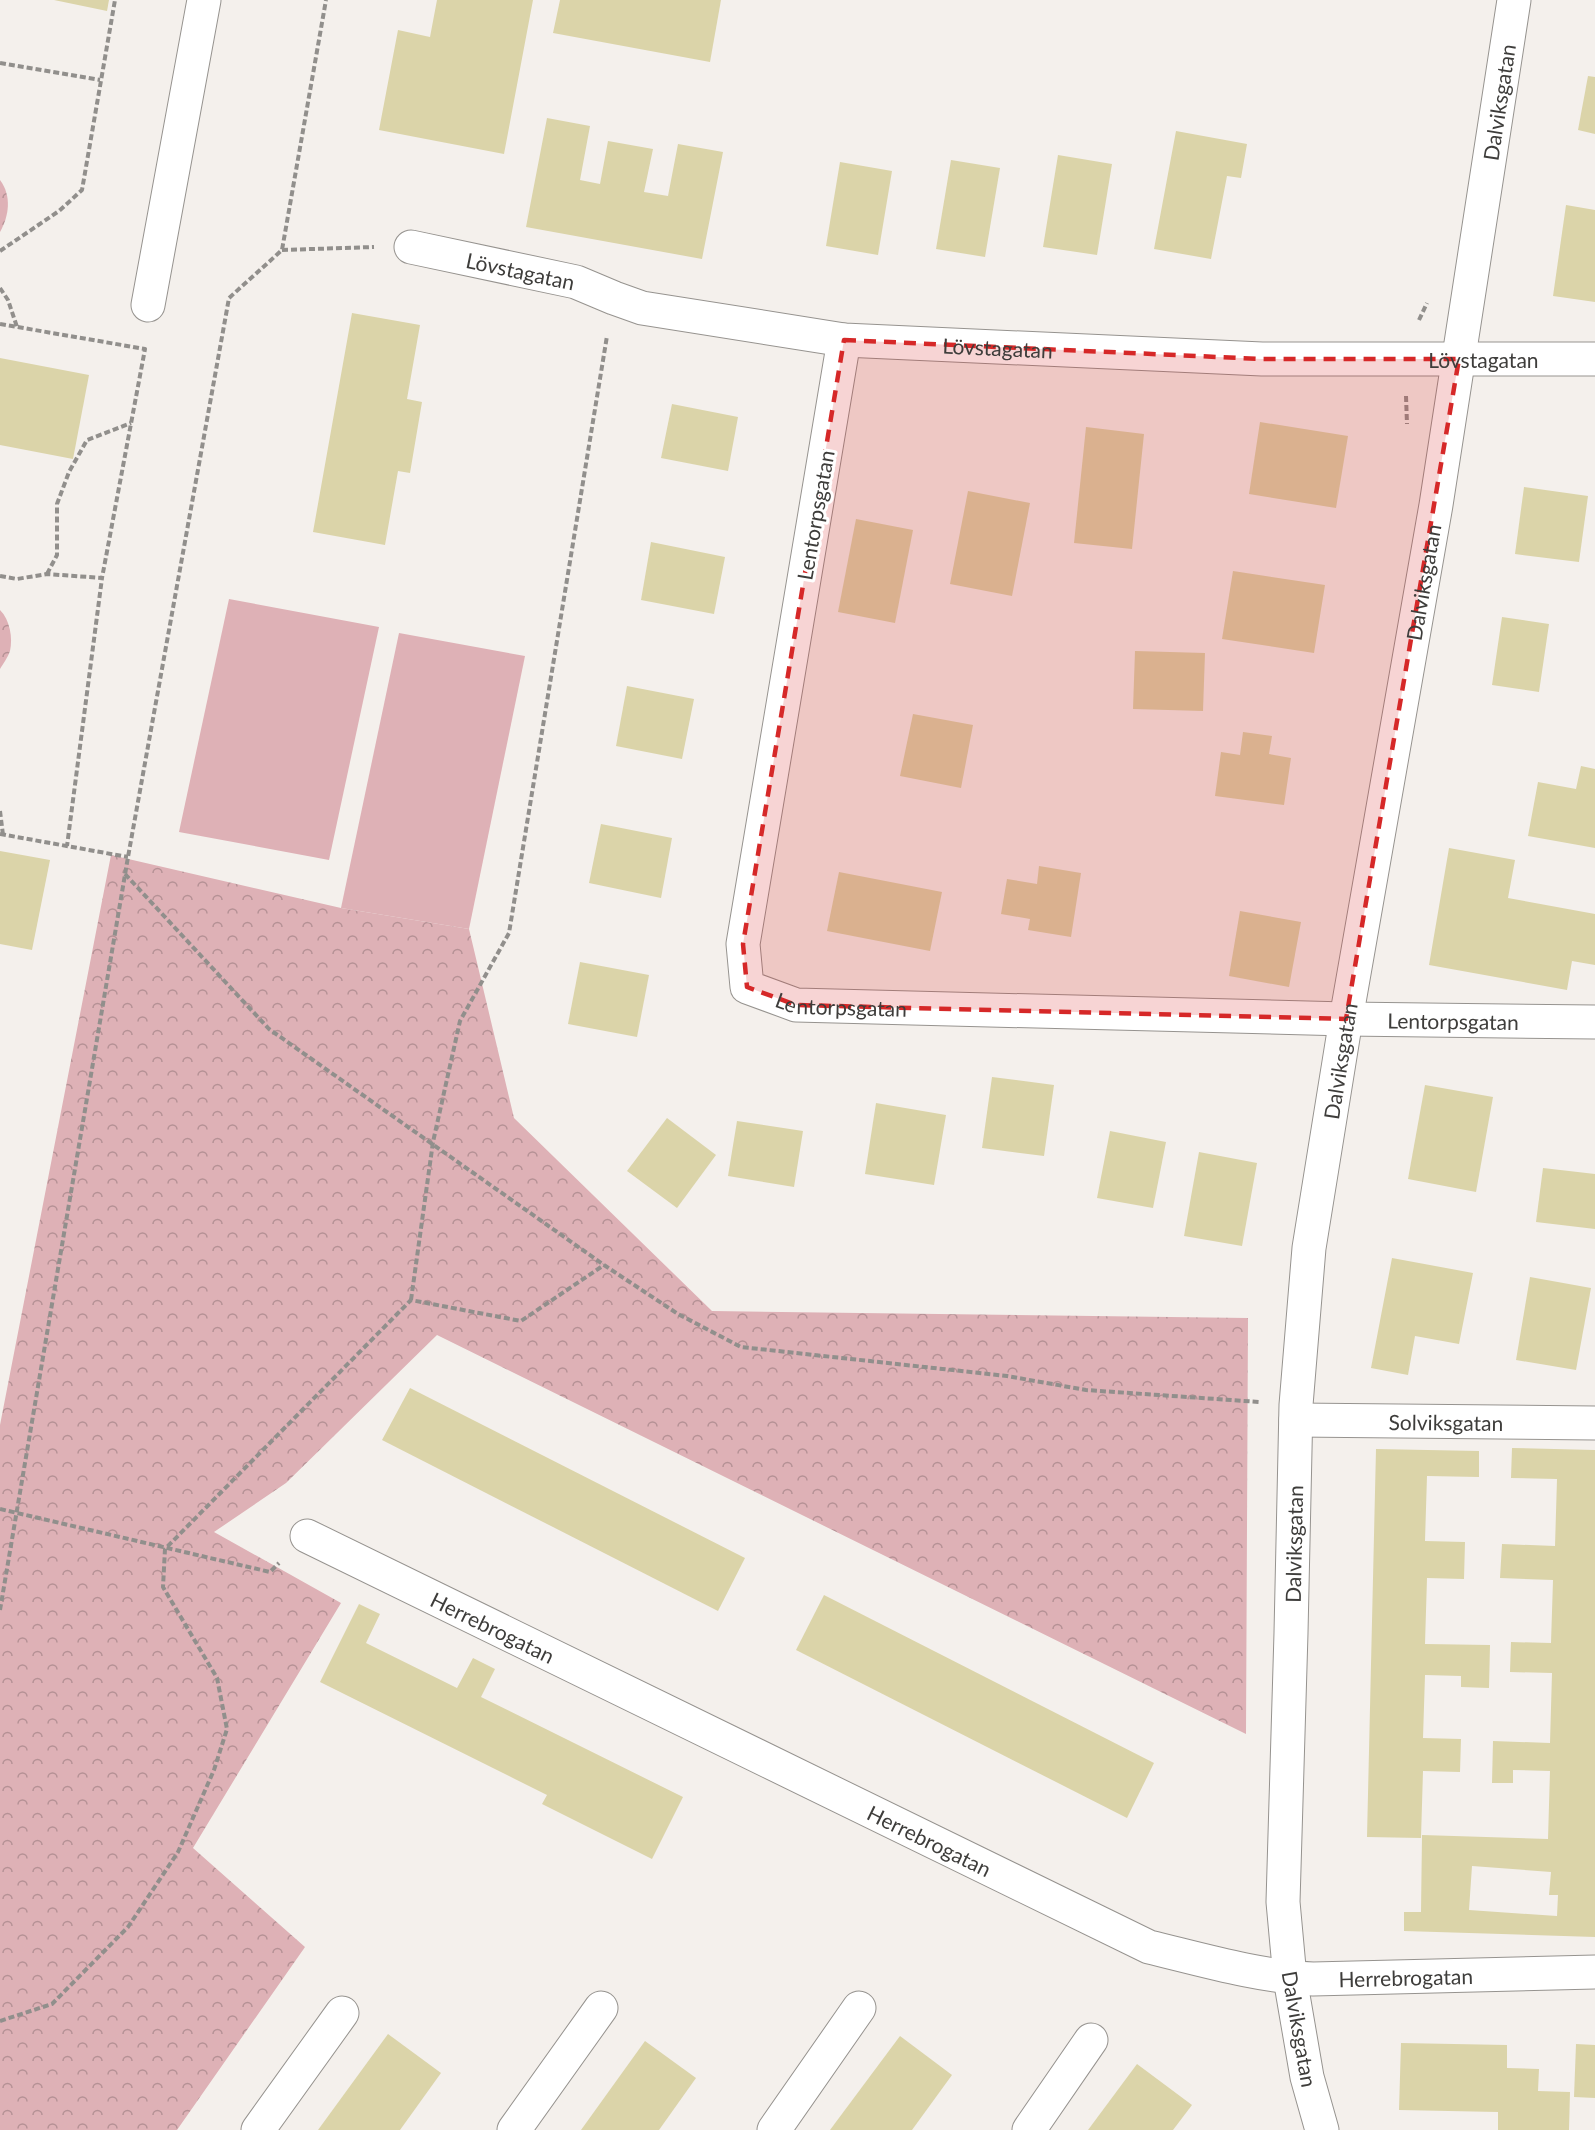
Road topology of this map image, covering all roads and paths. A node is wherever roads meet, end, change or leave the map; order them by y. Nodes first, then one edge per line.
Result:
1 (115, 0) edge
2 (204, 0) edge
3 (326, 0) edge
4 (1514, 0) edge
5 (0, 63) edge
6 (100, 80) junction
7 (411, 246) joint
8 (282, 250) junction
9 (0, 251) edge
10 (0, 288) edge
11 (614, 298) junction
12 (148, 305) dead end
13 (0, 324) edge
14 (16, 327) junction
15 (844, 340) junction
16 (1459, 358) junction
17 (1595, 359) edge
18 (131, 423) junction
19 (46, 574) junction
20 (0, 576) edge
21 (102, 578) junction
22 (0, 811) edge
23 (2, 834) edge
24 (67, 846) junction
25 (128, 857) junction
26 (125, 874) junction
27 (1346, 1019) junction
28 (1595, 1022) edge
29 (433, 1142) junction
30 (604, 1264) junction
31 (411, 1300) junction
32 (1296, 1412) junction
33 (1595, 1423) edge
34 (0, 1509) edge
35 (16, 1511) junction
36 (307, 1536) joint
37 (165, 1549) junction
38 (0, 1610) edge
39 (1595, 1972) edge
40 (1290, 1978) junction
41 (601, 2008) dead end
42 (859, 2008) dead end
43 (342, 2013) dead end
44 (0, 2021) edge
45 (1091, 2040) dead end
46 (258, 2130) edge
47 (514, 2130) edge
48 (774, 2130) edge
49 (1029, 2130) edge
50 (1322, 2130) edge

1 - 6 path
2 - 12 street
3 - 8 path
4 - 16 street, Dalviksgatan
5 - 6 path
6 - 9 path
7 - 8 path
7 - 11 street, Lövstagatan
8 - 25 path
10 - 14 path
11 - 15 street, Lövstagatan
11 - 29 path
13 - 14 path
14 - 18 path
15 - 16 street, Lövstagatan
15 - 27 street, Lentorpsgatan
16 - 17 street, Lövstagatan
16 - 27 street, Dalviksgatan
18 - 19 path
18 - 21 path
19 - 20 path
19 - 21 path
21 - 24 path
22 - 23 path
23 - 24 path
24 - 25 path
25 - 26 path
26 - 29 path
26 - 35 path
27 - 28 street, Lentorpsgatan
27 - 32 street, Dalviksgatan
29 - 30 path
29 - 31 path
30 - 31 path
30 - 32 path
31 - 37 path
32 - 33 street, Solviksgatan
32 - 40 street, Dalviksgatan
34 - 35 path
35 - 37 path
35 - 38 path
36 - 37 path
36 - 40 street, Herrebrogatan
37 - 44 path
39 - 40 street, Herrebrogatan
40 - 50 street, Dalviksgatan
41 - 47 street
42 - 48 street
43 - 46 street
45 - 49 street

